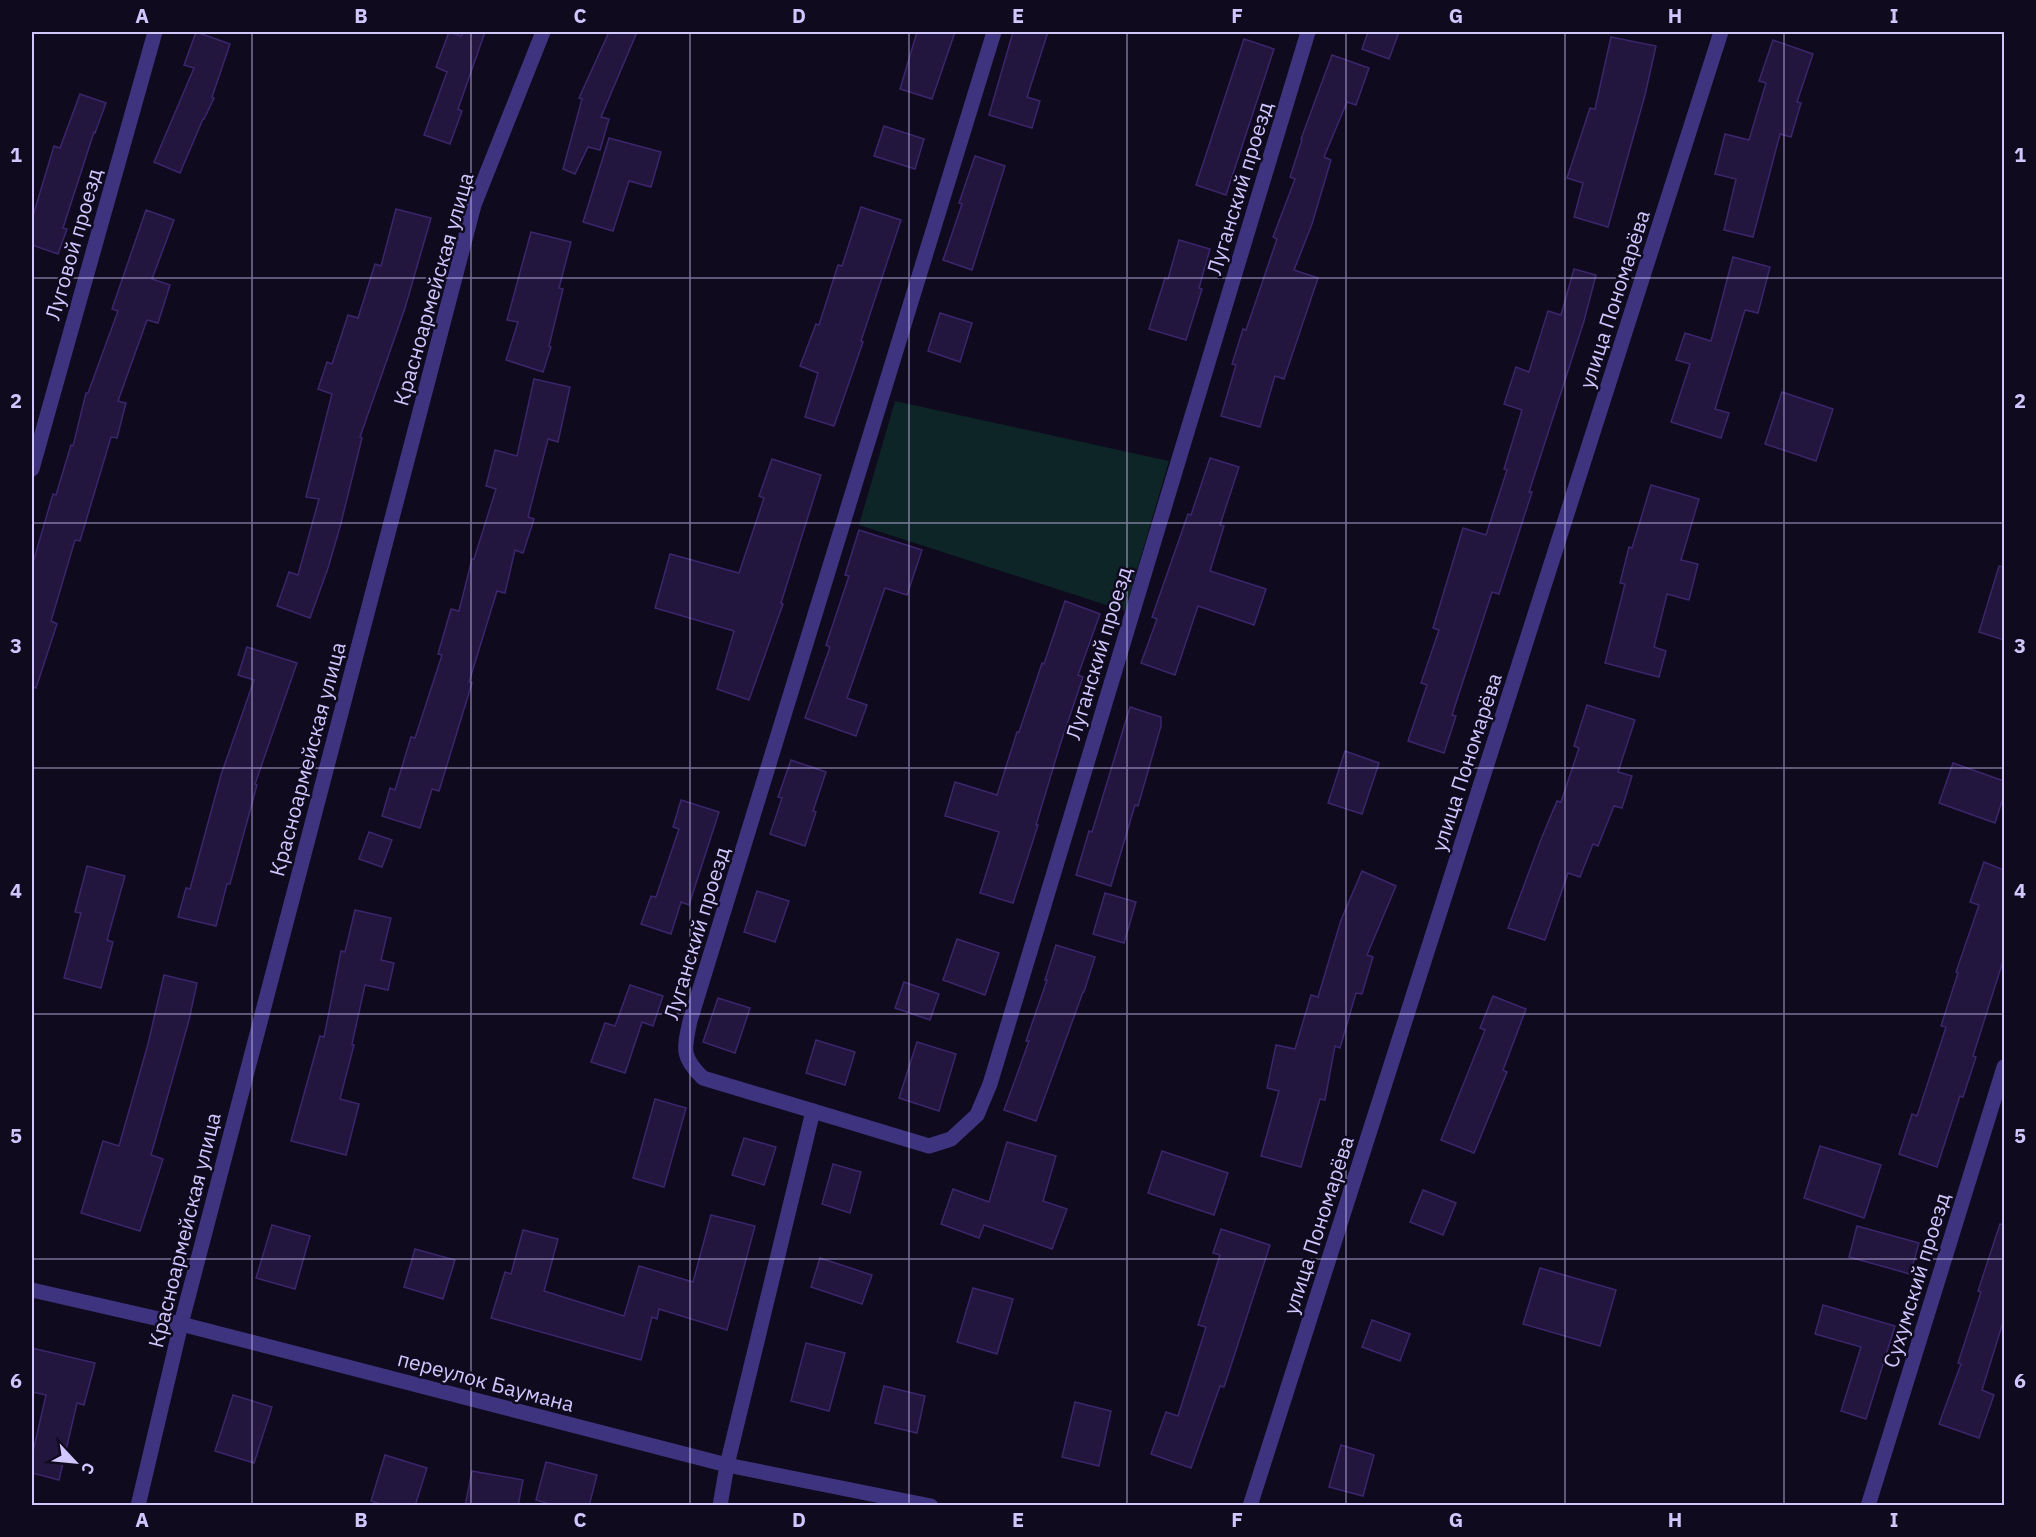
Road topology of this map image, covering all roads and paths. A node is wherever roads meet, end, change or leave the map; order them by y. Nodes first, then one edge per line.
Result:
1 (155, 32) edge
2 (543, 32) edge
3 (994, 32) edge
4 (1308, 32) edge
5 (1721, 32) edge
6 (32, 469) edge
7 (2004, 1067) edge
8 (813, 1111) junction
9 (32, 1290) edge
10 (181, 1324) junction
11 (727, 1465) junction
12 (138, 1506) edge
13 (720, 1506) edge
14 (931, 1506) edge
15 (1250, 1506) edge
16 (1868, 1506) edge

1 - 6 street, Луговой проезд
2 - 10 street, Красноармейская улица
3 - 8 street, Луганский проезд
4 - 8 street, Луганский проезд
5 - 15 street, улица Пономарёва
7 - 16 street, Сухумский проезд
8 - 11 street
9 - 10 street, переулок Баумана
10 - 11 street, переулок Баумана
10 - 12 street, Красноармейская улица
11 - 13 street
11 - 14 street, переулок Баумана

